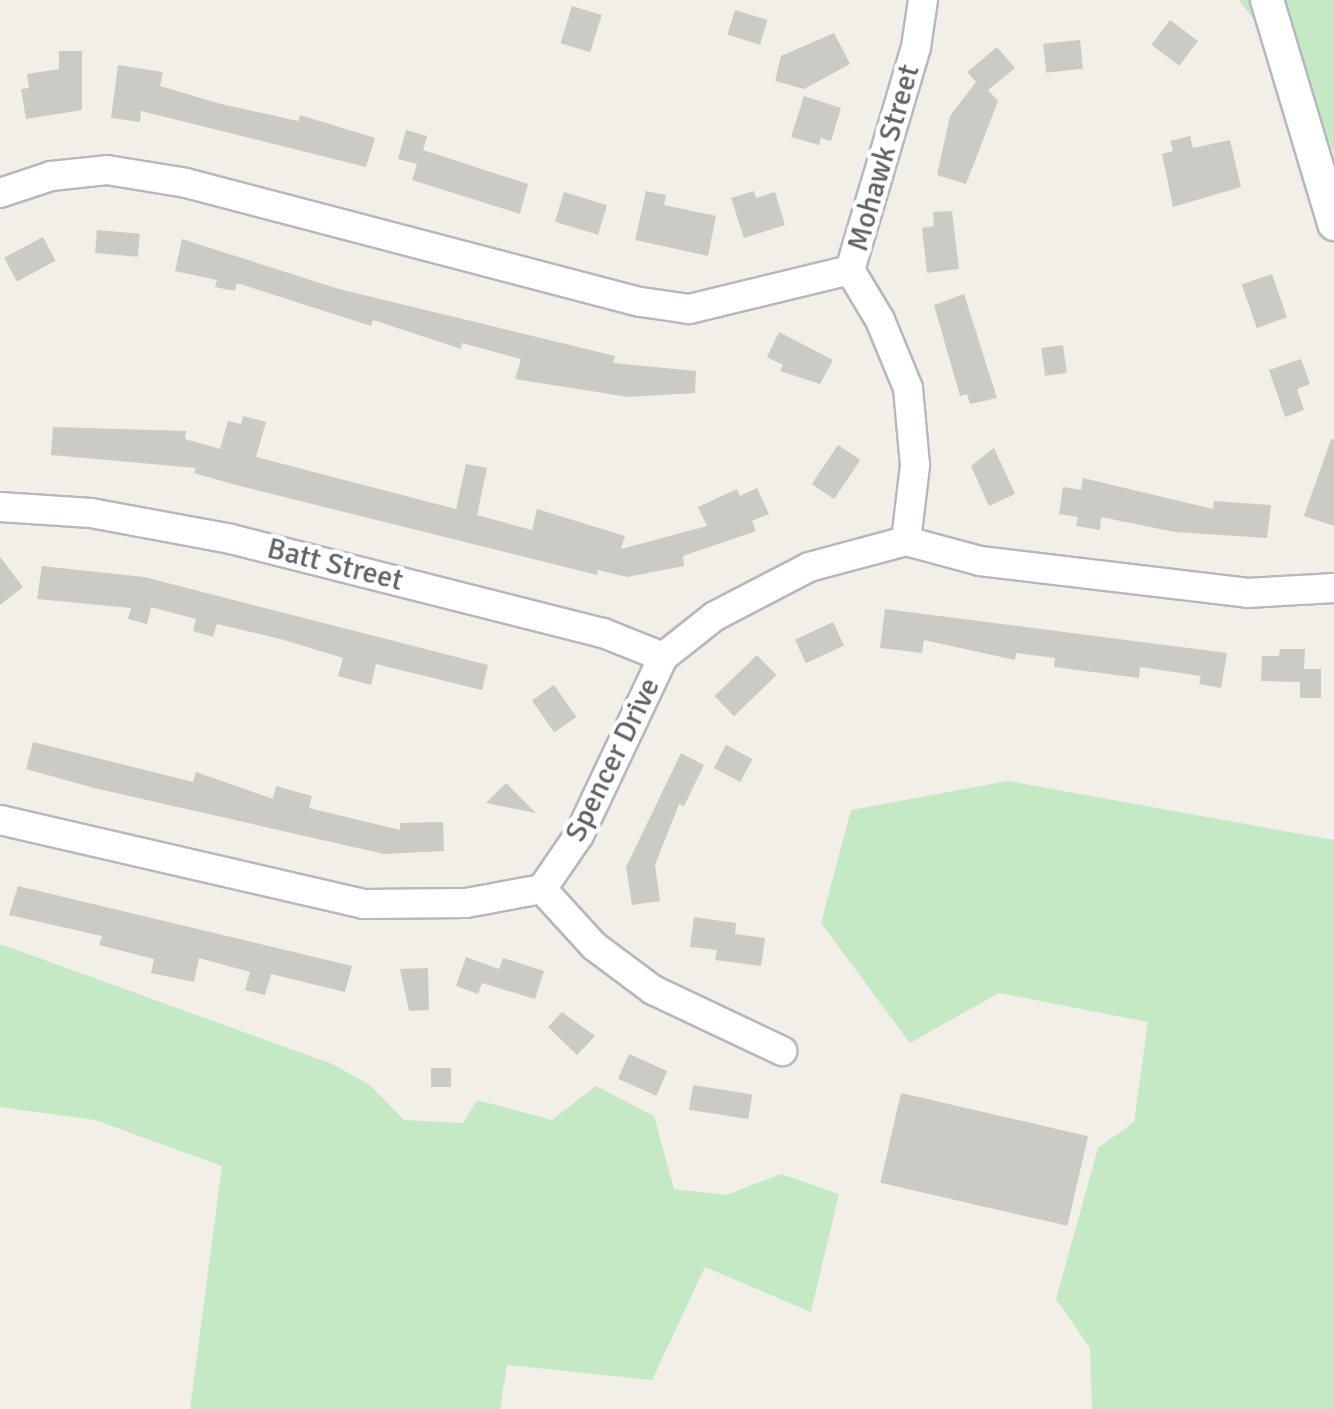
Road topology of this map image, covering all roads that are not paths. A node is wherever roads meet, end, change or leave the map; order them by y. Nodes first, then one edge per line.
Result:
1 (922, 0) edge
2 (1267, 0) edge
3 (0, 193) edge
4 (1334, 224) edge
5 (850, 270) junction
6 (0, 507) edge
7 (906, 542) junction
8 (1334, 588) edge
9 (663, 657) junction
10 (0, 820) edge
11 (542, 888) junction
12 (782, 1051) dead end

1 - 5 street, Mohawk Street
2 - 4 street
3 - 5 street
5 - 7 street, Mohawk Street
6 - 9 street, Batt Street
7 - 8 street, Spencer Drive
7 - 9 street, Spencer Drive
9 - 11 street, Spencer Drive
10 - 11 street
11 - 12 street

